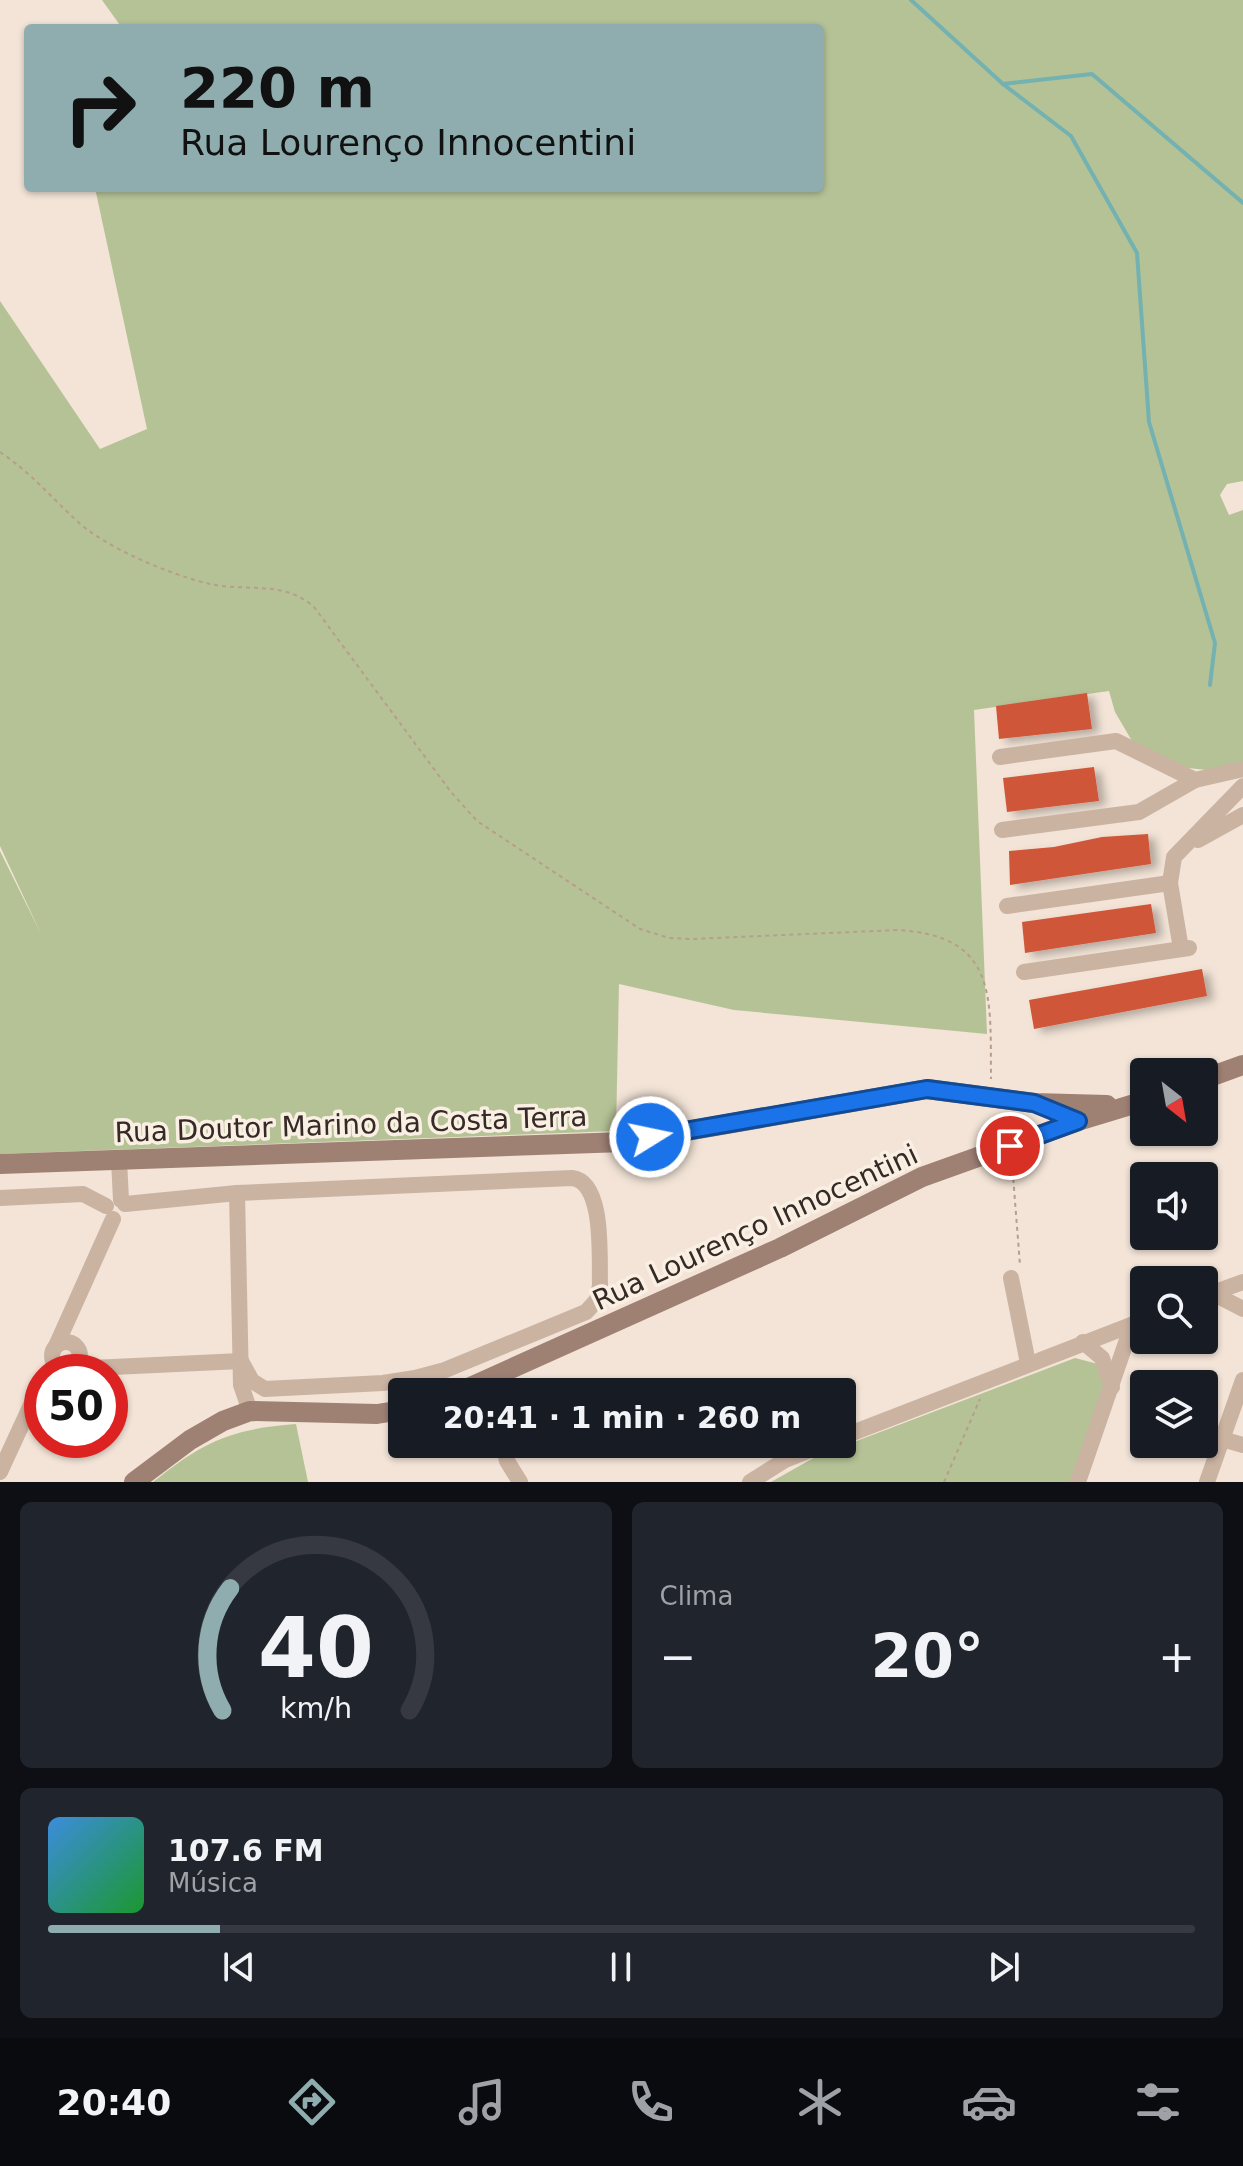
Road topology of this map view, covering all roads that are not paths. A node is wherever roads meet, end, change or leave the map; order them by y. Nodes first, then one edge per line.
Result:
1 (1000, 757) dead end
2 (1243, 769) edge
3 (1195, 780) junction
4 (1243, 786) edge
5 (1243, 815) edge
6 (1002, 830) dead end
7 (1174, 857) junction
8 (1170, 883) junction
9 (1007, 906) dead end
10 (1024, 972) dead end
11 (1243, 1065) edge
12 (1218, 1074) edge
13 (1130, 1101) edge
14 (1034, 1103) junction
15 (1130, 1104) edge
16 (1107, 1105) junction
17 (1078, 1121) junction
18 (119, 1160) junction
19 (0, 1164) edge
20 (237, 1193) junction
21 (0, 1198) edge
22 (116, 1207) junction
23 (1011, 1278) road end
24 (1243, 1282) edge
25 (1218, 1291) edge
26 (1218, 1299) edge
27 (71, 1307) junction
28 (1243, 1309) edge
29 (1130, 1325) edge
30 (1083, 1342) junction
31 (1130, 1342) edge
32 (77, 1348) junction
33 (54, 1350) junction
34 (52, 1354) edge
35 (54, 1354) edge
36 (78, 1354) edge
37 (92, 1354) edge
38 (241, 1361) junction
39 (1028, 1363) junction
40 (128, 1364) edge
41 (508, 1378) edge
42 (1243, 1380) edge
43 (1112, 1388) junction
44 (250, 1411) junction
45 (388, 1412) edge
46 (24, 1422) edge
47 (856, 1431) edge
48 (1222, 1439) junction
49 (1243, 1445) edge
50 (506, 1458) edge
51 (790, 1458) edge
52 (0, 1472) edge
53 (134, 1482) edge
54 (520, 1482) edge
55 (750, 1482) edge
56 (1078, 1482) edge
57 (1207, 1482) edge

1 - 3 street
2 - 3 street
3 - 6 street
4 - 7 street
5 - 7 street
7 - 8 street
8 - 9 street
8 - 10 street
11 - 12 main road
13 - 16 main road, Rua Lourenço Innocentini
14 - 16 main road, Rua Doutor Marino da Costa Terra
14 - 17 main road, Rua Doutor Marino da Costa Terra
14 - 18 main road, Rua Doutor Marino da Costa Terra
15 - 17 main road, Rua Lourenço Innocentini
16 - 17 main road, Rua Lourenço Innocentini
17 - 41 main road, Rua Lourenço Innocentini
18 - 19 main road, Rua Doutor Marino da Costa Terra
18 - 22 street
20 - 22 street
20 - 38 street
20 - 38 street
21 - 22 street
22 - 27 street
23 - 39 street
24 - 25 street
26 - 28 street
27 - 32 street
27 - 33 street
29 - 30 street
30 - 39 street
30 - 43 street
31 - 43 street
32 - 33 street
32 - 36 street
32 - 37 street
33 - 34 street
33 - 35 street
38 - 40 street
38 - 44 street
39 - 47 street
42 - 48 street
43 - 56 street
44 - 45 main road
44 - 53 main road
46 - 52 street
48 - 49 street
48 - 57 street
50 - 54 street
51 - 55 street

